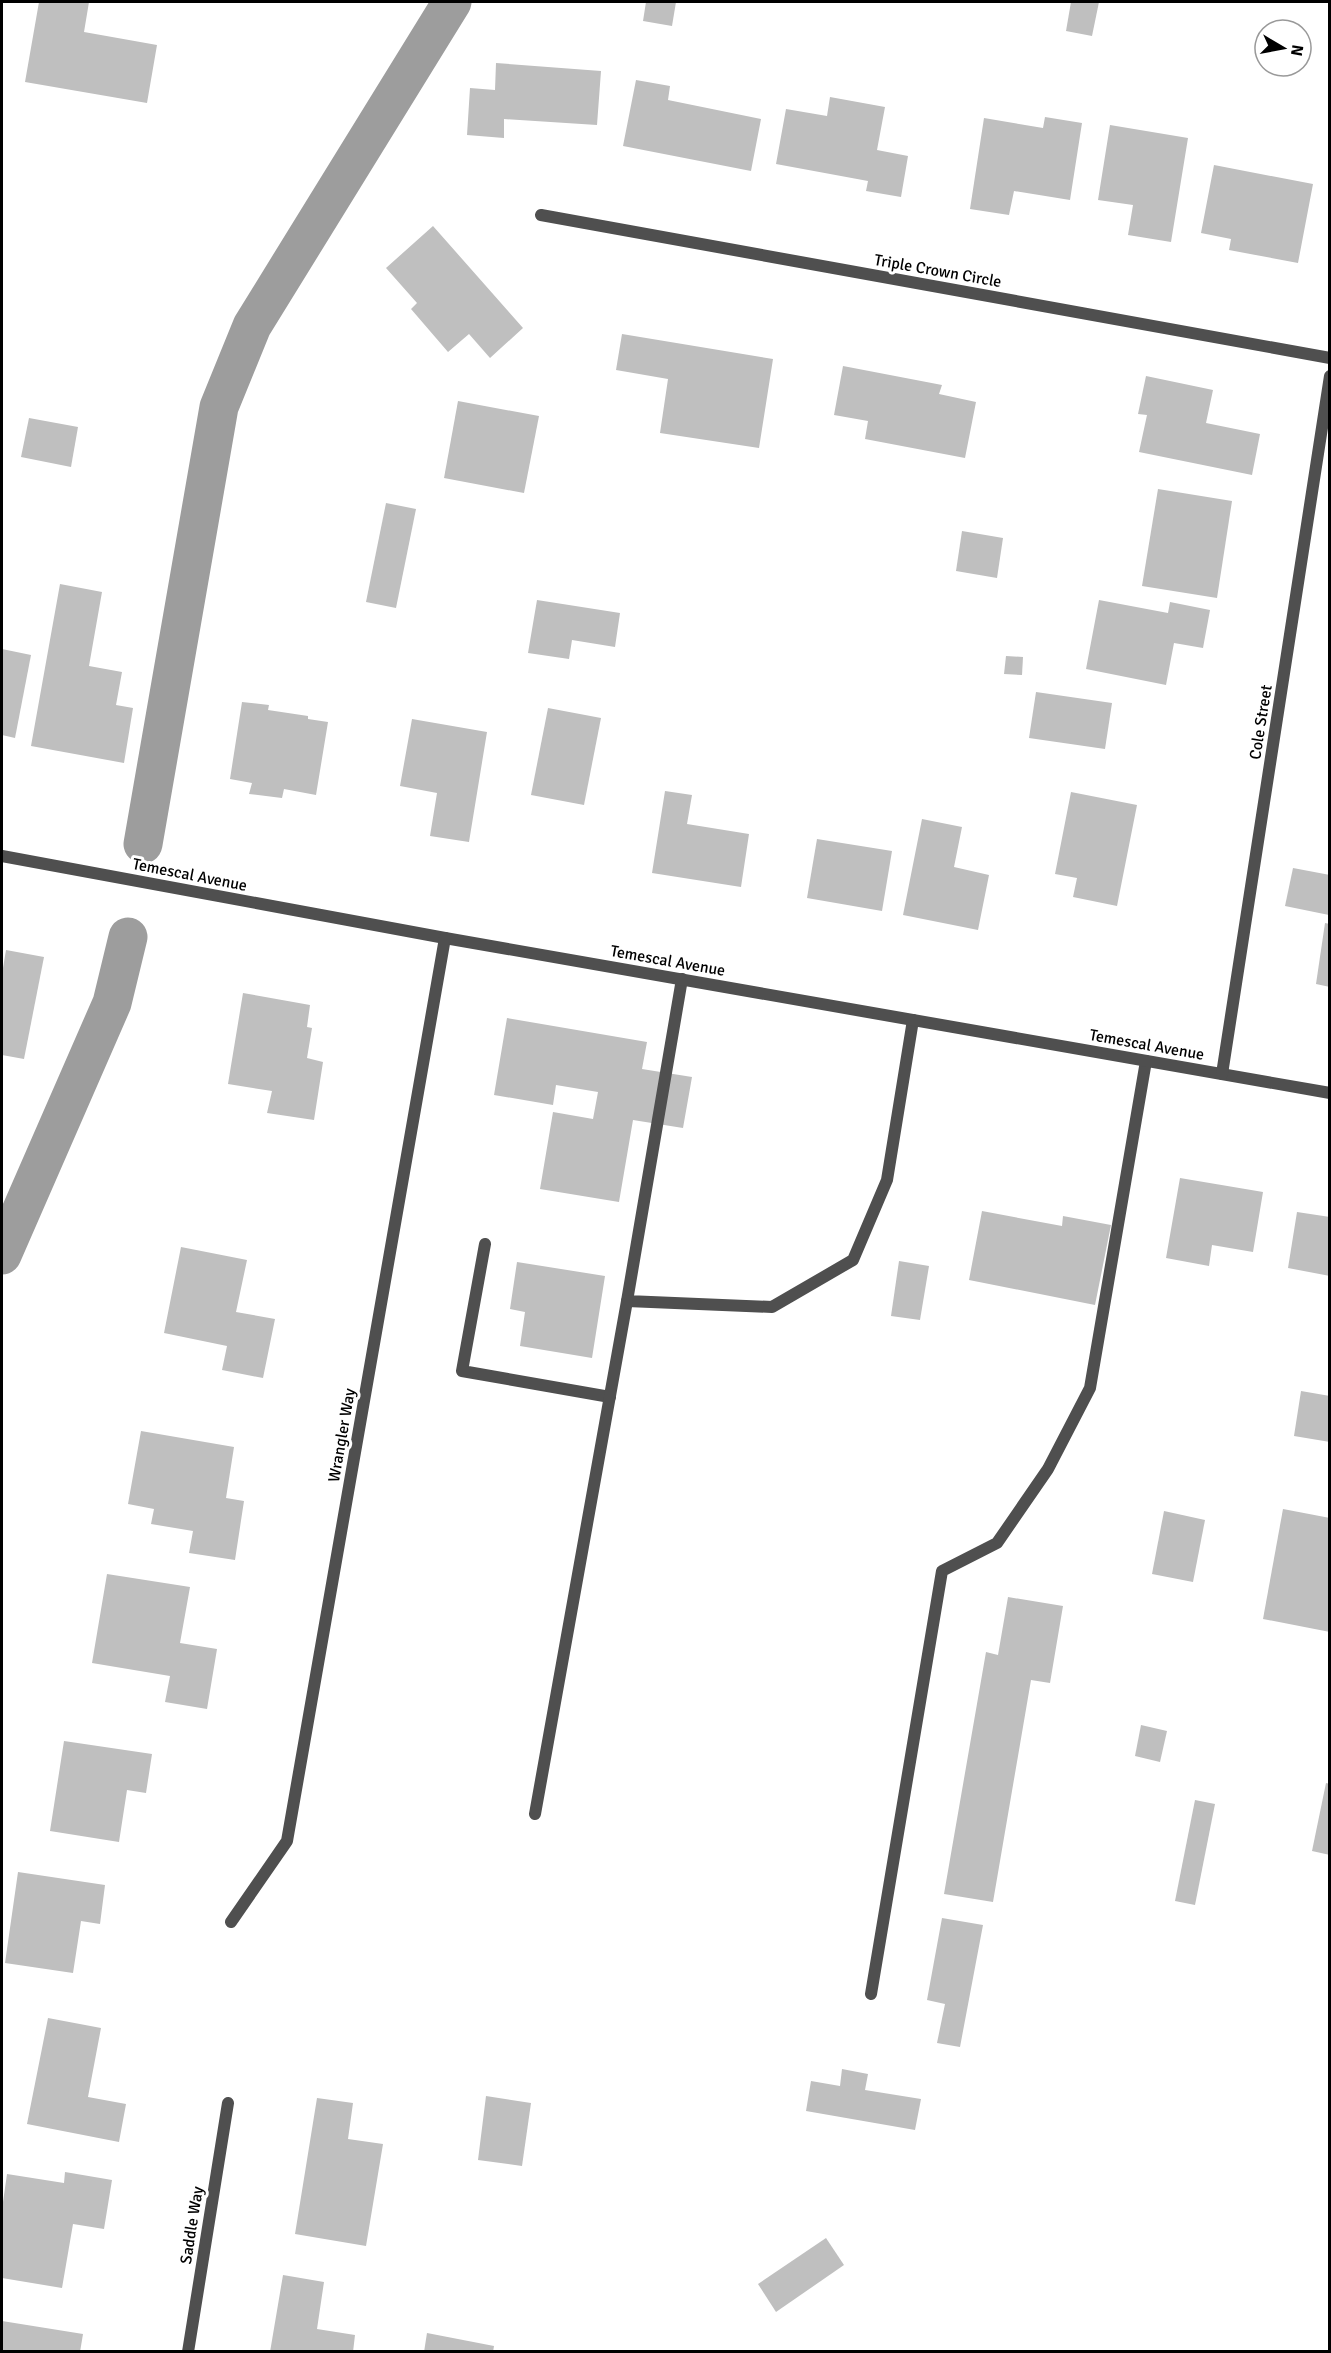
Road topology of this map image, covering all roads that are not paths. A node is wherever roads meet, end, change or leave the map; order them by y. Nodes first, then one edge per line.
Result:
1 (541, 215) dead end
2 (1329, 358) edge
3 (1329, 376) edge
4 (2, 856) edge
5 (445, 938) junction
6 (682, 979) junction
7 (914, 1020) junction
8 (1146, 1061) junction
9 (1222, 1074) junction
10 (1329, 1093) edge
11 (485, 1245) dead end
12 (627, 1301) junction
13 (610, 1396) junction
14 (535, 1814) dead end
15 (231, 1922) dead end
16 (871, 1994) dead end
17 (228, 2103) dead end
18 (188, 2352) edge

1 - 2 street, Triple Crown Circle
3 - 9 street, Cole Street
4 - 5 street, Temescal Avenue
5 - 6 street, Temescal Avenue
5 - 15 street, Wrangler Way
6 - 7 street, Temescal Avenue
6 - 12 street
7 - 8 street, Temescal Avenue
7 - 12 street
8 - 9 street, Temescal Avenue
8 - 16 street
9 - 10 street, Temescal Avenue
11 - 13 street
12 - 13 street
13 - 14 street
17 - 18 street, Saddle Way

